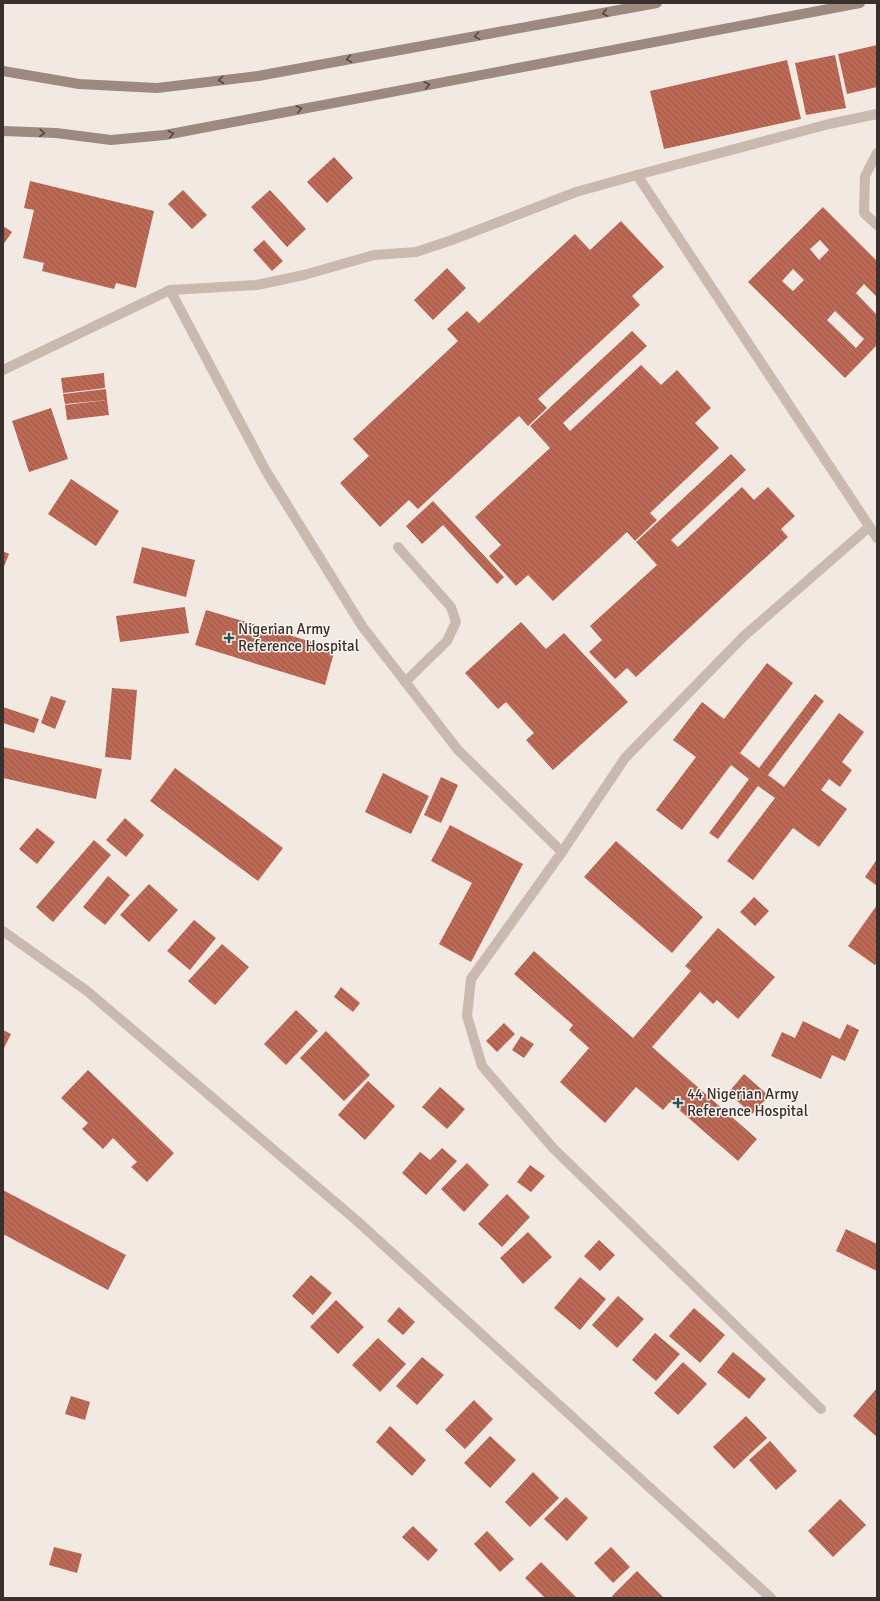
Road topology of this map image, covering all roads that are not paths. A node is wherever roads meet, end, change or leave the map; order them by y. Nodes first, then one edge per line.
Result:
1 (657, 3) edge
2 (860, 3) edge
3 (3, 71) edge
4 (877, 114) edge
5 (3, 131) edge
6 (877, 153) edge
7 (637, 175) junction
8 (877, 225) edge
9 (170, 290) junction
10 (3, 370) edge
11 (869, 527) junction
12 (877, 538) edge
13 (398, 547) dead end
14 (405, 682) junction
15 (562, 852) junction
16 (3, 931) edge
17 (821, 1409) dead end
18 (771, 1598) edge

1 -> 3 street
5 -> 2 street
4 - 7 street
6 - 8 street
7 - 9 street
7 - 11 street
9 - 10 street
9 - 14 street
11 - 12 street
11 - 15 street
13 - 14 street
14 - 15 street
15 - 17 street
16 - 18 street

